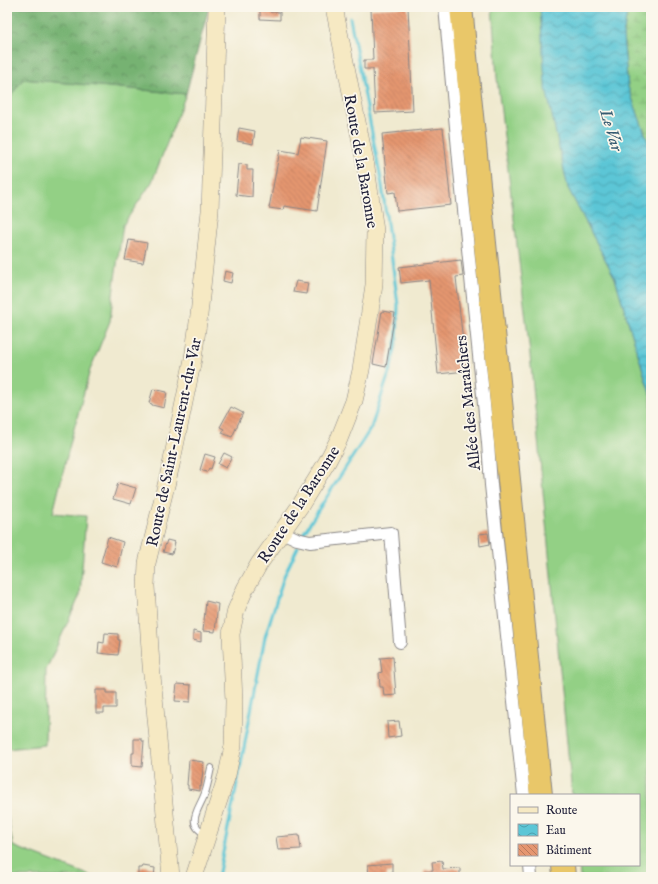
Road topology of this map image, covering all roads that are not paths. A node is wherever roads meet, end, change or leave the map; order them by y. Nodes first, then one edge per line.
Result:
1 (217, 7) edge
2 (334, 7) edge
3 (445, 7) edge
4 (461, 7) edge
5 (475, 7) edge
6 (282, 532) junction
7 (400, 642) dead end
8 (211, 768) dead end
9 (524, 794) edge
10 (541, 794) edge
11 (556, 794) edge
12 (208, 835) junction
13 (530, 866) edge
14 (548, 866) edge
15 (563, 866) edge
16 (171, 877) edge
17 (194, 877) edge
18 (531, 877) edge
19 (550, 877) edge
20 (564, 877) edge

1 - 16 main road, Route de Saint-Laurent-du-Var
2 - 6 main road, Route de la Baronne
3 - 9 street, Allée des Maraîchers
4 - 10 highway
5 - 11 highway
6 - 7 street
6 - 12 main road, Route de la Baronne
8 - 12 lane
12 - 17 main road, Route de la Baronne
13 - 18 street
14 - 19 highway
15 - 20 highway

